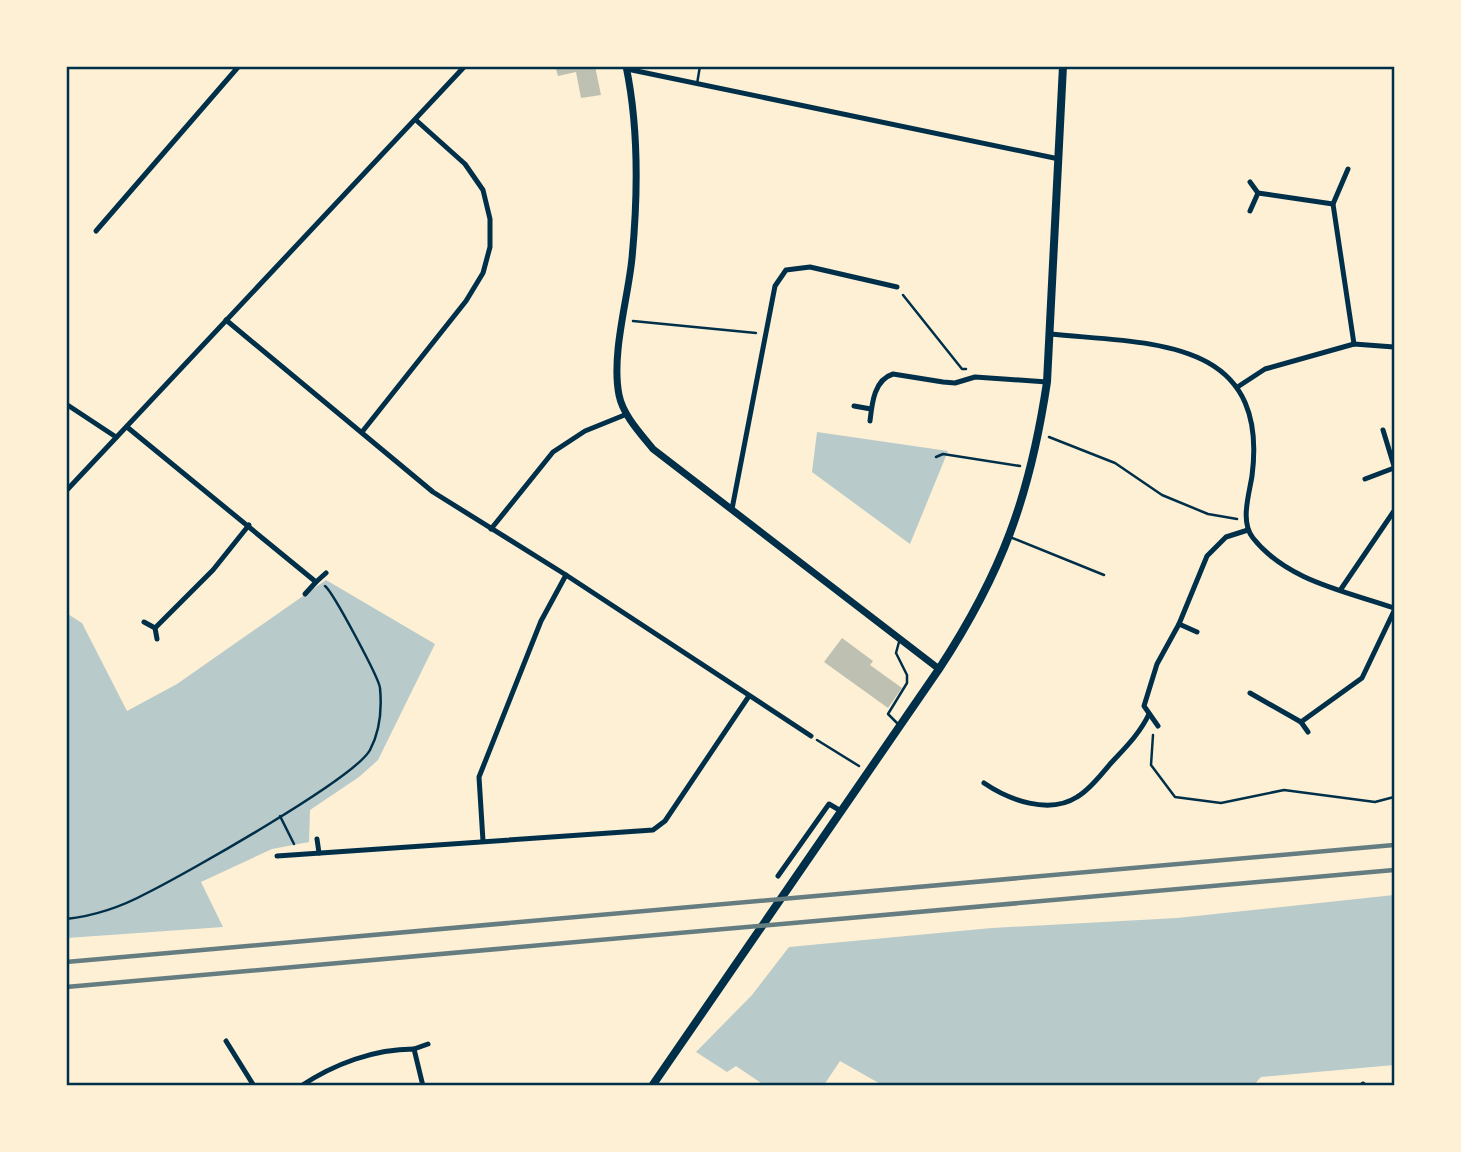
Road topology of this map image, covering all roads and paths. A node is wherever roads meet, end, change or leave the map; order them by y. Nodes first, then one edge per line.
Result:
1 (239, 66) edge
2 (465, 66) edge
3 (700, 66) edge
4 (1063, 66) edge
5 (626, 68) edge
6 (697, 84) junction
7 (417, 121) junction
8 (1061, 159) junction
9 (1348, 169) dead end
10 (1250, 182) dead end
11 (1258, 193) junction
12 (1333, 204) junction
13 (1250, 211) dead end
14 (96, 231) dead end
15 (897, 287) joint
16 (226, 320) junction
17 (624, 321) junction
18 (1050, 334) junction
19 (766, 335) junction
20 (1354, 344) junction
21 (1395, 347) edge
22 (974, 369) dead end
23 (1047, 382) junction
24 (1239, 386) junction
25 (66, 404) edge
26 (854, 406) dead end
27 (871, 409) junction
28 (626, 414) junction
29 (870, 421) dead end
30 (127, 427) junction
31 (1383, 430) dead end
32 (362, 432) junction
33 (1039, 433) junction
34 (116, 437) junction
35 (936, 457) dead end
36 (1395, 467) edge
37 (1030, 469) junction
38 (1365, 479) dead end
39 (66, 491) edge
40 (732, 509) junction
41 (1395, 512) edge
42 (1246, 520) junction
43 (248, 525) junction
44 (491, 529) junction
45 (1248, 530) junction
46 (1010, 537) junction
47 (326, 573) dead end
48 (566, 575) junction
49 (1104, 575) dead end
50 (316, 582) junction
51 (1341, 589) junction
52 (304, 594) dead end
53 (1395, 609) edge
54 (144, 622) dead end
55 (1179, 624) junction
56 (155, 628) junction
57 (1197, 632) dead end
58 (157, 639) dead end
59 (901, 639) junction
60 (939, 669) junction
61 (1250, 693) dead end
62 (749, 696) junction
63 (1149, 714) junction
64 (1301, 722) junction
65 (900, 726) junction
66 (1158, 726) joint
67 (1308, 732) dead end
68 (811, 736) joint
69 (868, 771) junction
70 (984, 783) dead end
71 (1395, 797) edge
72 (841, 811) junction
73 (280, 816) junction
74 (317, 839) dead end
75 (482, 841) junction
76 (319, 853) junction
77 (299, 854) junction
78 (277, 856) dead end
79 (778, 876) dead end
80 (66, 919) edge
81 (226, 1041) dead end
82 (428, 1044) dead end
83 (414, 1049) junction
84 (254, 1086) edge
85 (301, 1086) edge
86 (423, 1086) edge
87 (652, 1086) edge

1 - 14 street
2 - 7 street
3 - 6 lane
4 - 8 main road
5 - 6 street
5 - 17 street
6 - 8 street
7 - 16 street
7 - 32 street
8 - 18 main road
9 - 12 street
10 - 11 street
11 - 12 street
11 - 13 street
12 - 20 street
15 - 19 street
15 - 22 path
16 - 30 street
16 - 32 street
17 - 19 path
17 - 28 street
18 - 23 main road
18 - 24 street
19 - 40 street
20 - 21 street
20 - 24 street
23 - 27 street
23 - 33 main road
24 - 42 street
25 - 34 street
26 - 27 street
27 - 29 street
28 - 40 street
28 - 44 street
30 - 34 street
30 - 43 street
31 - 36 street
32 - 44 street
33 - 37 main road
33 - 42 path
34 - 39 street
35 - 37 path
36 - 38 street
37 - 46 main road
40 - 59 street
41 - 51 street
42 - 45 street
43 - 50 street
43 - 56 street
44 - 48 street
45 - 51 street
45 - 55 street
46 - 49 lane
46 - 60 main road
47 - 50 street
48 - 62 street
48 - 75 street
50 - 52 street
50 - 73 path
51 - 53 street
53 - 64 street
54 - 56 street
55 - 57 street
55 - 63 street
56 - 58 street
59 - 60 street
59 - 65 lane
60 - 65 main road
61 - 64 street
62 - 68 street
62 - 75 street
63 - 66 street
63 - 70 street
64 - 67 street
65 - 69 main road
66 - 71 path
68 - 69 path
69 - 72 main road
72 - 79 street
72 - 87 main road
73 - 77 path
73 - 80 path
74 - 76 street
75 - 76 street
76 - 77 street
77 - 78 street
81 - 84 street
82 - 83 street
83 - 85 street
83 - 86 street

